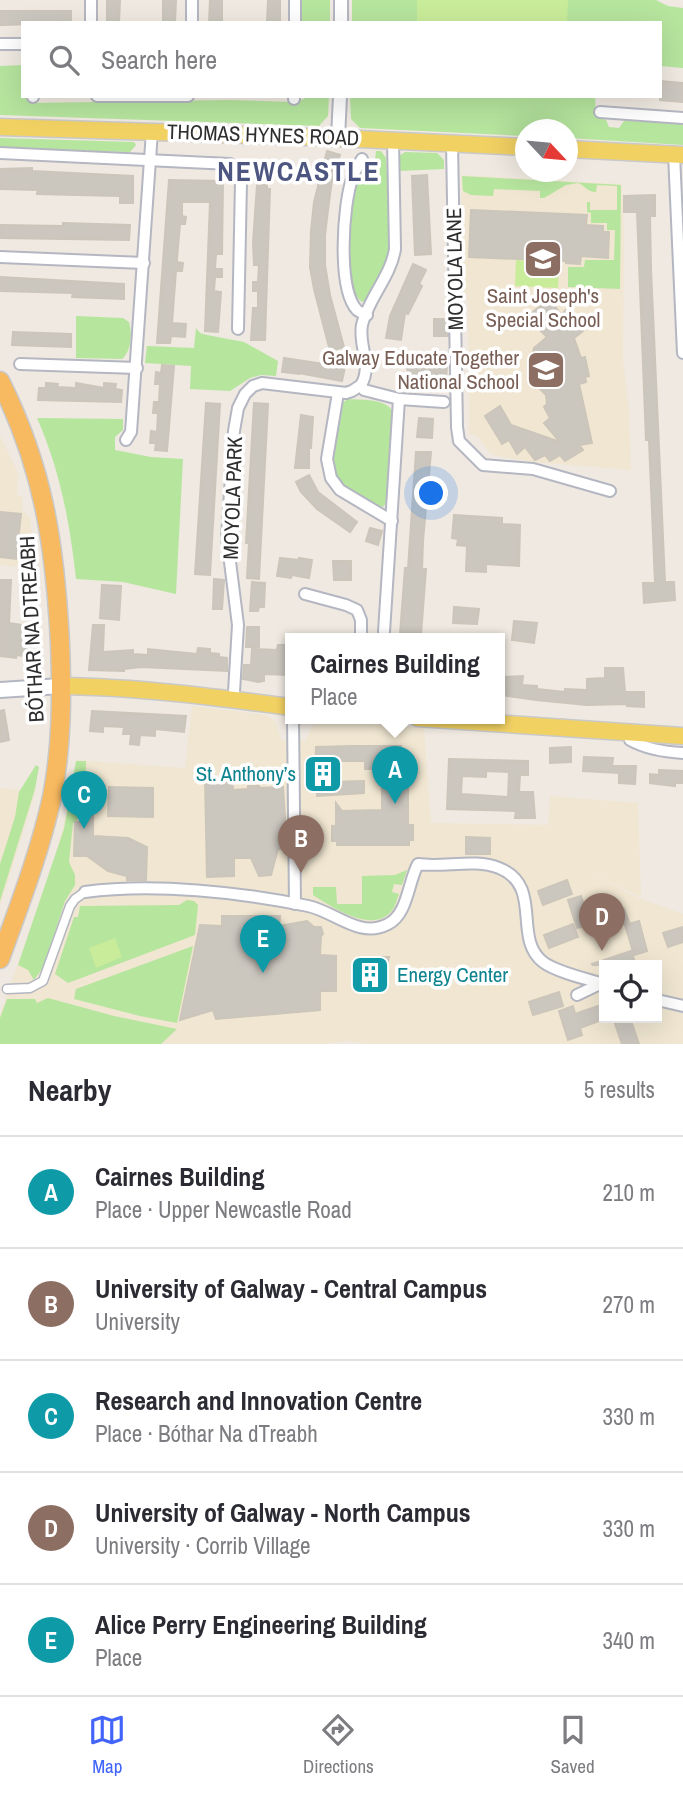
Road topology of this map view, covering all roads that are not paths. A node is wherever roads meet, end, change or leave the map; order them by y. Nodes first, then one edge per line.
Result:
1 (90, 0) edge
2 (192, 0) edge
3 (295, 0) edge
4 (341, 0) edge
5 (91, 21) edge
6 (192, 21) edge
7 (295, 21) edge
8 (341, 21) edge
9 (0, 44) edge
10 (21, 44) edge
11 (340, 98) edge
12 (600, 112) dead end
13 (683, 118) edge
14 (0, 127) edge
15 (152, 131) junction
16 (338, 138) junction
17 (393, 140) junction
18 (452, 143) junction
19 (515, 146) edge
20 (578, 149) edge
21 (0, 153) edge
22 (678, 154) edge
23 (150, 159) junction
24 (362, 159) dead end
25 (0, 257) edge
26 (144, 263) junction
27 (681, 287) edge
28 (367, 315) junction
29 (238, 329) dead end
30 (683, 353) edge
31 (20, 364) dead end
32 (137, 368) junction
33 (0, 381) edge
34 (360, 385) junction
35 (338, 393) junction
36 (399, 399) junction
37 (444, 402) dead end
38 (125, 440) dead end
39 (610, 491) dead end
40 (392, 521) junction
41 (305, 594) dead end
42 (384, 632) dead end
43 (361, 633) edge
44 (61, 686) junction
45 (0, 690) edge
46 (235, 700) junction
47 (285, 706) edge
48 (293, 724) edge
49 (502, 724) edge
50 (629, 733) junction
51 (683, 736) edge
52 (683, 753) edge
53 (85, 892) joint
54 (296, 904) junction
55 (0, 959) edge
56 (599, 983) edge
57 (599, 986) edge
58 (6, 989) dead end
59 (577, 995) dead end
60 (662, 1001) edge
61 (683, 1006) edge

1 - 5 street
2 - 6 street
3 - 7 street
4 - 8 street
9 - 10 street
11 - 16 street
12 - 13 street
14 - 15 main road, THOMAS HYNES ROAD
15 - 16 main road, THOMAS HYNES ROAD
15 - 23 street
16 - 17 main road, THOMAS HYNES ROAD
17 - 18 main road, THOMAS HYNES ROAD
17 - 28 street
18 - 19 main road, THOMAS HYNES ROAD
18 - 39 street, MOYOLA LANE
20 - 22 main road
21 - 23 street
22 - 27 street
23 - 26 street
23 - 29 street
24 - 28 street
25 - 26 street
26 - 32 street
27 - 30 street
28 - 34 street
31 - 32 street
32 - 38 street
33 - 44 highway, BÓTHAR NA DTREABH
34 - 35 street, MOYOLA PARK
34 - 36 street
35 - 40 street
35 - 46 street, MOYOLA PARK
36 - 37 street
36 - 40 street
40 - 42 street
41 - 43 street
44 - 45 main road
44 - 46 main road
44 - 55 highway, BÓTHAR NA DTREABH
46 - 47 main road
48 - 54 street
49 - 50 main road
50 - 51 main road
50 - 52 street
53 - 54 street
53 - 58 street
54 - 56 street
57 - 59 street
60 - 61 street

